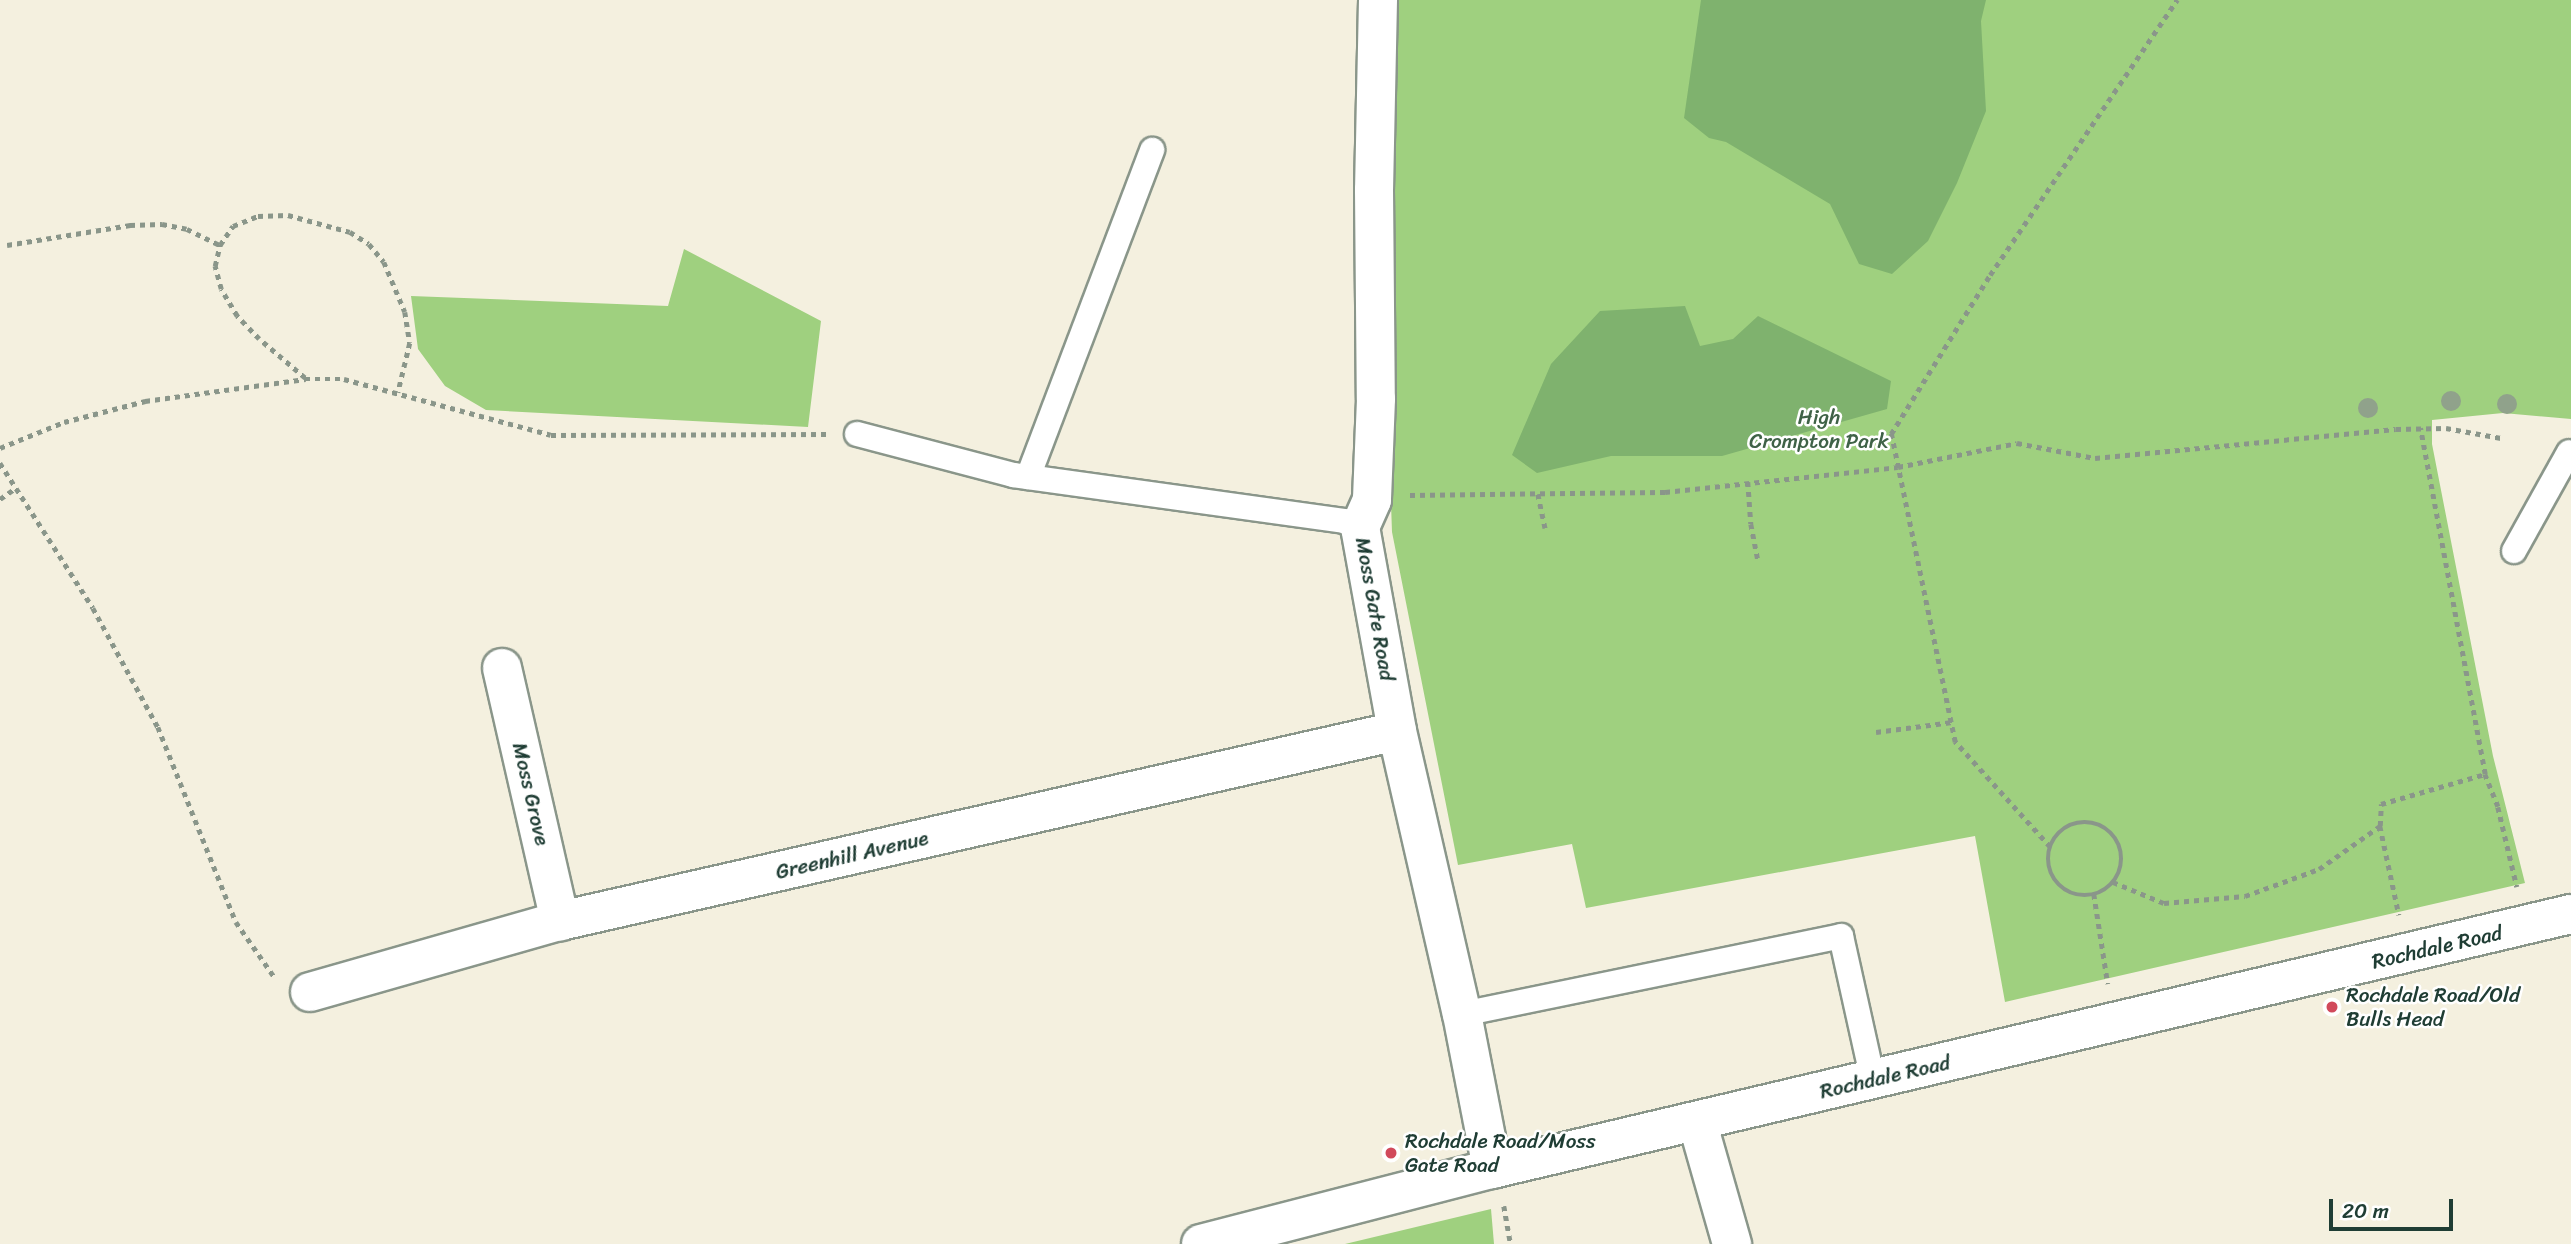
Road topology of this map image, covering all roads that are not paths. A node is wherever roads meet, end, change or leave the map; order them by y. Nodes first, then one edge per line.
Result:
1 (1378, 0) edge
2 (1152, 150) dead end
3 (857, 434) road end
4 (2569, 452) dead end
5 (1028, 477) junction
6 (1366, 513) junction
7 (2515, 551) dead end
8 (502, 668) dead end
9 (1397, 731) junction
10 (2571, 914) edge
11 (560, 921) junction
12 (310, 992) road end
13 (1462, 1014) junction
14 (1873, 1080) junction
15 (1697, 1121) junction
16 (1492, 1169) junction
17 (1201, 1244) edge
18 (1732, 1244) edge

1 - 6 street, Moss Gate Road
2 - 5 lane
3 - 5 lane
4 - 7 lane
5 - 6 lane
6 - 9 street, Moss Gate Road
8 - 11 street, Moss Grove
9 - 11 street, Greenhill Avenue
9 - 13 street, Moss Gate Road
10 - 14 street, Rochdale Road
11 - 12 street, Greenhill Avenue
13 - 14 lane
13 - 16 street, Moss Gate Road
14 - 15 street, Rochdale Road
15 - 16 street, Rochdale Road
15 - 18 street
16 - 17 street, Rochdale Road

